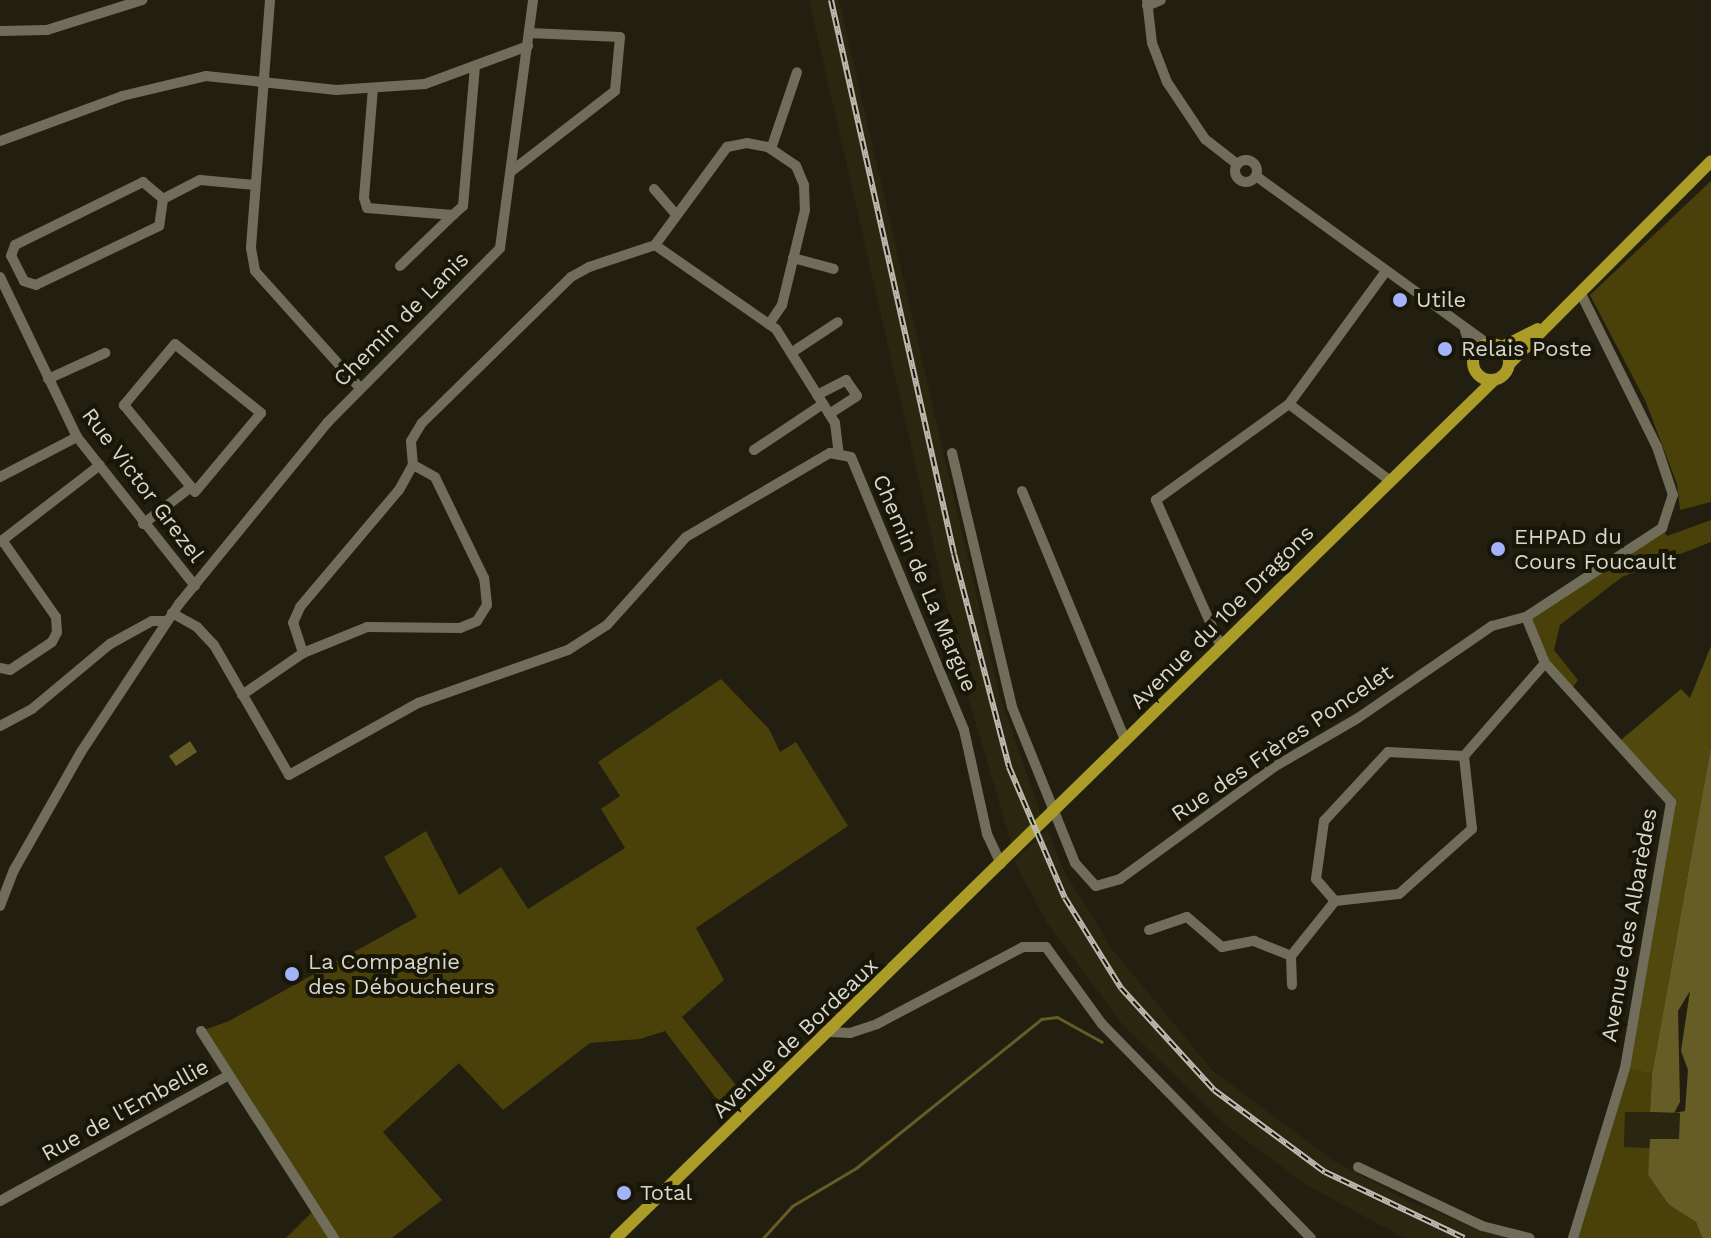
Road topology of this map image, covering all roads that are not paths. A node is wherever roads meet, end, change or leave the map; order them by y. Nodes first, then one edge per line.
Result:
1 (142, 0) edge
2 (270, 0) edge
3 (533, 0) edge
4 (1161, 0) edge
5 (1147, 3) edge
6 (0, 31) edge
7 (529, 33) junction
8 (528, 46) junction
9 (475, 66) junction
10 (797, 72) dead end
11 (264, 83) junction
12 (373, 88) junction
13 (0, 141) edge
14 (771, 149) junction
15 (1711, 161) edge
16 (513, 170) junction
17 (255, 185) junction
18 (654, 189) dead end
19 (163, 199) junction
20 (676, 214) junction
21 (453, 215) junction
22 (655, 245) junction
23 (793, 258) junction
24 (400, 266) dead end
25 (834, 269) dead end
26 (1386, 271) junction
27 (19, 272) junction
28 (1, 278) edge
29 (1581, 294) junction
30 (838, 322) dead end
31 (769, 324) junction
32 (1461, 326) junction
33 (1488, 344) junction
34 (1502, 347) junction
35 (105, 353) dead end
36 (791, 353) junction
37 (1474, 355) junction
38 (1510, 363) junction
39 (1477, 374) junction
40 (48, 379) junction
41 (1494, 380) junction
42 (359, 387) junction
43 (1473, 401) junction
44 (823, 404) junction
45 (1289, 404) junction
46 (77, 437) junction
47 (754, 450) dead end
48 (952, 453) dead end
49 (839, 455) junction
50 (100, 465) junction
51 (413, 465) junction
52 (0, 477) edge
53 (1389, 480) junction
54 (191, 487) junction
55 (1022, 491) dead end
56 (143, 524) junction
57 (1, 541) edge
58 (195, 586) junction
59 (170, 617) junction
60 (1526, 617) junction
61 (1221, 647) junction
62 (303, 653) junction
63 (1545, 663) junction
64 (0, 668) edge
65 (242, 695) junction
66 (0, 726) edge
67 (1125, 740) junction
68 (1464, 756) junction
69 (1052, 814) junction
70 (1001, 864) junction
71 (1335, 901) junction
72 (0, 906) edge
73 (1149, 930) dead end
74 (1291, 956) junction
75 (1292, 985) dead end
76 (201, 1031) dead end
77 (830, 1032) junction
78 (227, 1076) junction
79 (1358, 1167) dead end
80 (0, 1201) edge
81 (334, 1238) edge
82 (616, 1238) edge
83 (1311, 1238) edge
84 (1529, 1238) edge
85 (1573, 1238) edge

1 - 6 street
2 - 11 street
3 - 7 street, Chemin de Lanis
4 - 5 street
5 - 26 street
7 - 8 street, Chemin de Lanis
7 - 16 street
8 - 9 street
8 - 16 street, Chemin de Lanis
9 - 12 street
9 - 21 street
10 - 14 street
11 - 12 street
11 - 13 street
11 - 17 street
12 - 21 street
14 - 20 street
14 - 23 street
15 - 29 main road
16 - 42 street, Chemin de Lanis
17 - 19 street
17 - 42 street
18 - 20 street
19 - 27 street
19 - 27 street
20 - 22 street
21 - 24 street
22 - 31 street
22 - 51 street
23 - 25 street
23 - 31 street
26 - 32 street
26 - 45 street
27 - 28 street
28 - 40 street, Rue Victor Grezel
29 - 34 main road
29 - 38 main road
29 - 60 street
30 - 36 street
31 - 36 street
32 - 33 street
32 - 37 street
33 - 34 main road
33 - 37 main road
34 - 38 main road
35 - 40 street
36 - 44 street
37 - 39 main road
38 - 41 main road
39 - 41 main road
39 - 43 main road
40 - 46 street, Rue Victor Grezel
41 - 43 main road, Avenue du 10e Dragons
42 - 58 street, Chemin de Lanis
43 - 53 main road, Avenue du 10e Dragons
44 - 47 street
44 - 49 street
45 - 53 street
45 - 61 street
46 - 50 street, Rue Victor Grezel
46 - 52 street
48 - 69 street
49 - 65 street
49 - 70 street, Chemin de La Margue
50 - 56 street, Rue Victor Grezel
50 - 57 street
51 - 62 street
51 - 62 street
53 - 61 main road, Avenue du 10e Dragons
54 - 54 street
54 - 56 street
55 - 67 street
56 - 58 street, Rue Victor Grezel
57 - 64 street
58 - 59 street, Chemin de Lanis
59 - 65 street
59 - 66 street
59 - 72 street
60 - 63 street, Avenue des Albarèdes
60 - 69 street, Rue des Frères Poncelet
61 - 67 main road, Avenue du 10e Dragons
62 - 65 street
63 - 68 street
63 - 85 street, Avenue des Albarèdes
67 - 69 main road, Avenue du 10e Dragons
68 - 71 street
68 - 71 street
69 - 70 main road, Avenue du 10e Dragons
70 - 77 main road, Avenue de Bordeaux
71 - 74 street
73 - 74 street
74 - 75 street
76 - 78 street
77 - 82 main road, Avenue de Bordeaux
77 - 83 street
78 - 80 street, Rue de l'Embellie
78 - 81 street
79 - 84 street

